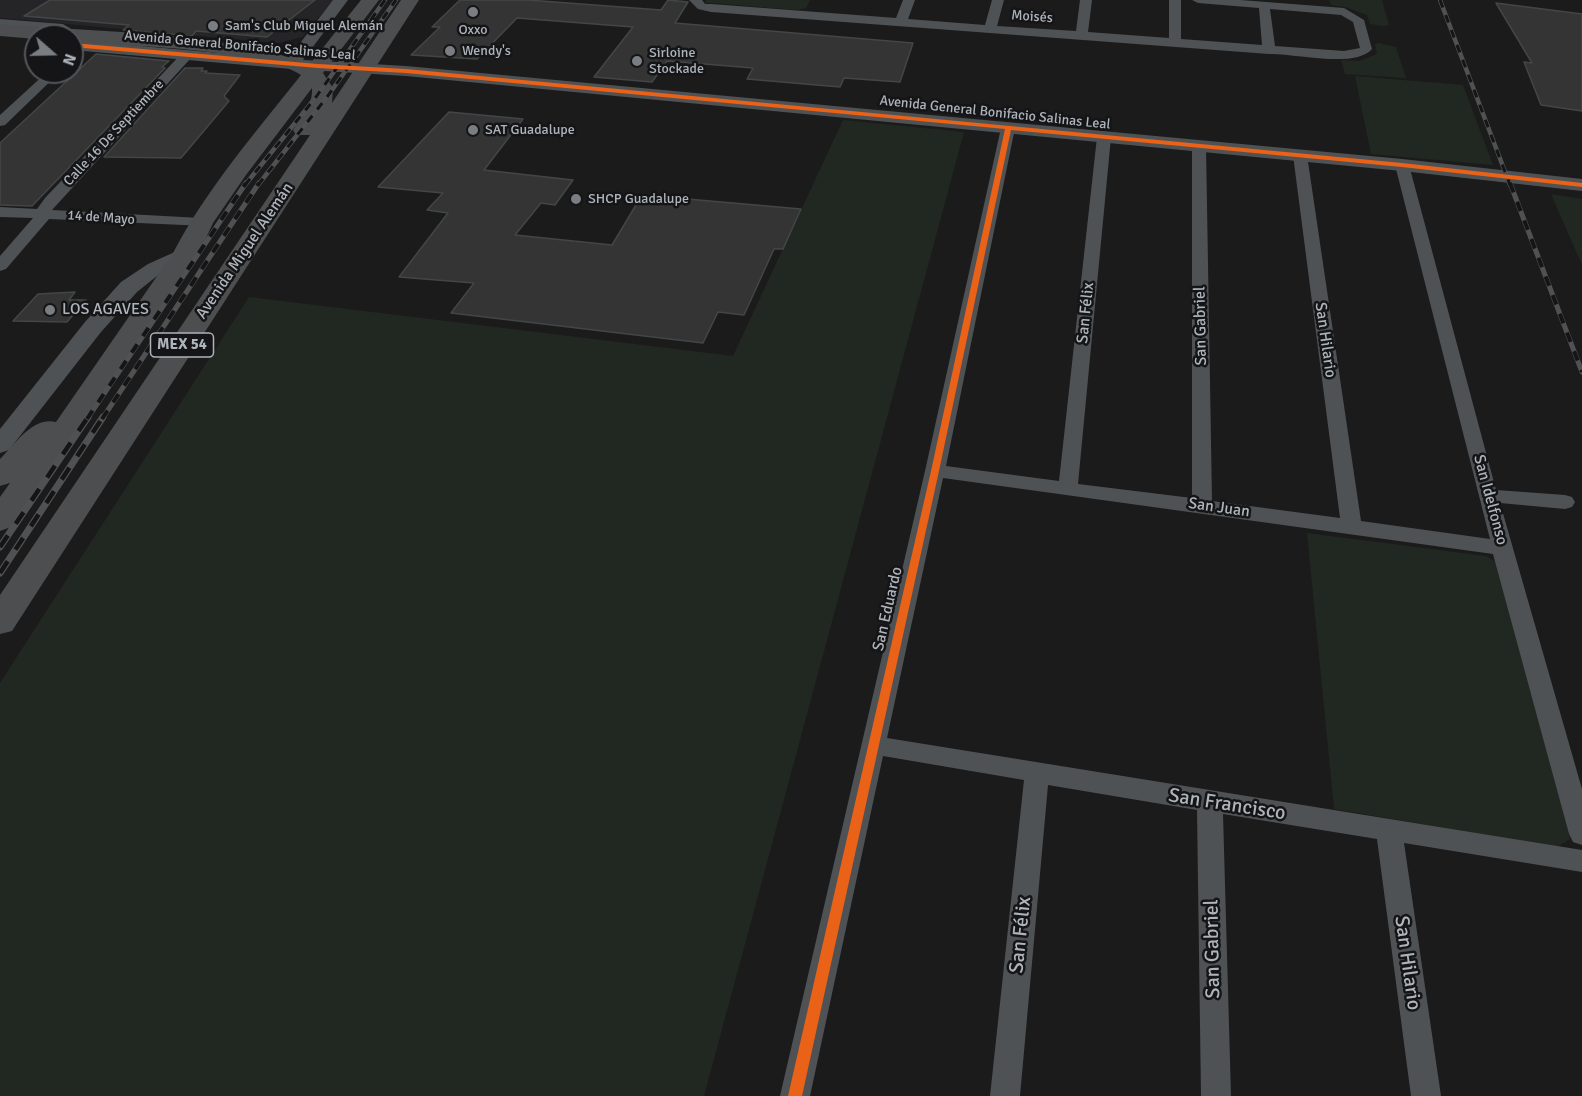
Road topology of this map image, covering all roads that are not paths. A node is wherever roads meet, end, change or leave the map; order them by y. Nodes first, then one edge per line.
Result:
1 (340, 0) edge
2 (370, 0) edge
3 (410, 0) edge
4 (822, 0) edge
5 (909, 0) edge
6 (998, 0) edge
7 (1086, 0) edge
8 (1176, 0) edge
9 (1198, 0) edge
10 (698, 3) edge
11 (1264, 5) junction
12 (813, 16) junction
13 (900, 22) junction
14 (0, 24) edge
15 (990, 29) junction
16 (0, 30) edge
17 (24, 35) edge
18 (1081, 36) junction
19 (0, 37) edge
20 (24, 40) edge
21 (1175, 43) junction
22 (84, 45) edge
23 (84, 45) edge
24 (287, 50) junction
25 (1269, 50) junction
26 (235, 52) junction
27 (192, 55) junction
28 (323, 60) junction
29 (367, 67) junction
30 (41, 84) edge
31 (276, 93) junction
32 (335, 115) junction
33 (0, 122) edge
34 (1008, 128) junction
35 (1104, 137) junction
36 (1199, 146) junction
37 (1300, 155) junction
38 (1402, 165) junction
39 (1582, 185) edge
40 (0, 212) edge
41 (45, 214) junction
42 (201, 222) junction
43 (237, 226) dead end
44 (186, 253) junction
45 (0, 266) edge
46 (190, 294) dead end
47 (84, 404) junction
48 (132, 420) junction
49 (0, 445) edge
50 (935, 471) junction
51 (0, 476) edge
52 (1068, 488) junction
53 (1488, 496) junction
54 (1565, 502) dead end
55 (1202, 506) junction
56 (0, 520) edge
57 (1351, 526) junction
58 (1503, 548) junction
59 (0, 622) edge
60 (873, 745) junction
61 (1037, 773) junction
62 (1210, 802) junction
63 (1389, 830) junction
64 (1582, 834) edge
65 (1582, 861) edge
66 (795, 1096) edge
67 (1005, 1096) edge
68 (1216, 1096) edge
69 (1426, 1096) edge

1 - 24 street
2 - 28 highway
3 - 29 highway, Avenida Miguel Alemán / MEX 54
4 - 12 street
5 - 13 street
6 - 15 street
7 - 18 street
8 - 21 street
9 - 11 street
10 - 12 street, Moisés
11 - 25 street
11 - 25 street, Moisés
12 - 13 street, Moisés
13 - 15 street, Moisés
14 - 26 street, Avenida General Bonifacio Salinas Leal
15 - 18 street, Moisés
16 - 17 highway
18 - 21 street, Moisés
19 - 20 street
21 - 25 street, Moisés
22 - 27 street, Avenida General Bonifacio Salinas Leal
23 - 43 highway
24 - 26 street, Avenida General Bonifacio Salinas Leal
24 - 26 street, Avenida General Bonifacio Salinas Leal
24 - 28 street, Avenida General Bonifacio Salinas Leal
24 - 31 highway
26 - 27 street, Avenida General Bonifacio Salinas Leal
27 - 31 street
27 - 41 street, Calle 16 De Septiembre
28 - 29 street, Avenida General Bonifacio Salinas Leal
28 - 31 highway
29 - 32 highway, Avenida Miguel Alemán / MEX 54
29 - 34 street, Avenida General Bonifacio Salinas Leal
30 - 33 street
31 - 32 highway
31 - 42 highway, MEX 54
32 - 48 highway, Avenida Miguel Alemán / MEX 54
34 - 35 street, Avenida General Bonifacio Salinas Leal
34 - 50 street, San Eduardo
35 - 36 street, Avenida General Bonifacio Salinas Leal
35 - 52 street, San Félix
36 - 37 street, Avenida General Bonifacio Salinas Leal
36 - 55 street, San Gabriel
37 - 38 street, Avenida General Bonifacio Salinas Leal
37 - 57 street, San Hilario
38 - 39 street, Avenida General Bonifacio Salinas Leal
38 - 53 street, San Idelfonso
40 - 41 street, 14 de Mayo
41 - 42 street, 14 de Mayo
41 - 45 street, Calle 16 De Septiembre
42 - 44 highway, MEX 54
44 - 47 highway, MEX 54
44 - 49 street
46 - 48 highway
47 - 51 highway
47 - 56 highway, MEX 54
48 - 59 highway, Avenida Miguel Alemán / MEX 54
50 - 52 street, San Juan
50 - 60 street, San Eduardo
52 - 55 street, San Juan
53 - 54 street
53 - 58 street, San Idelfonso
55 - 57 street, San Juan
57 - 58 street, San Juan
58 - 64 street, San Idelfonso
60 - 61 street, San Francisco
60 - 66 street, San Eduardo
61 - 62 street, San Francisco
61 - 67 street, San Félix
62 - 63 street, San Francisco
62 - 68 street, San Gabriel
63 - 65 street, San Francisco
63 - 69 street, San Hilario

